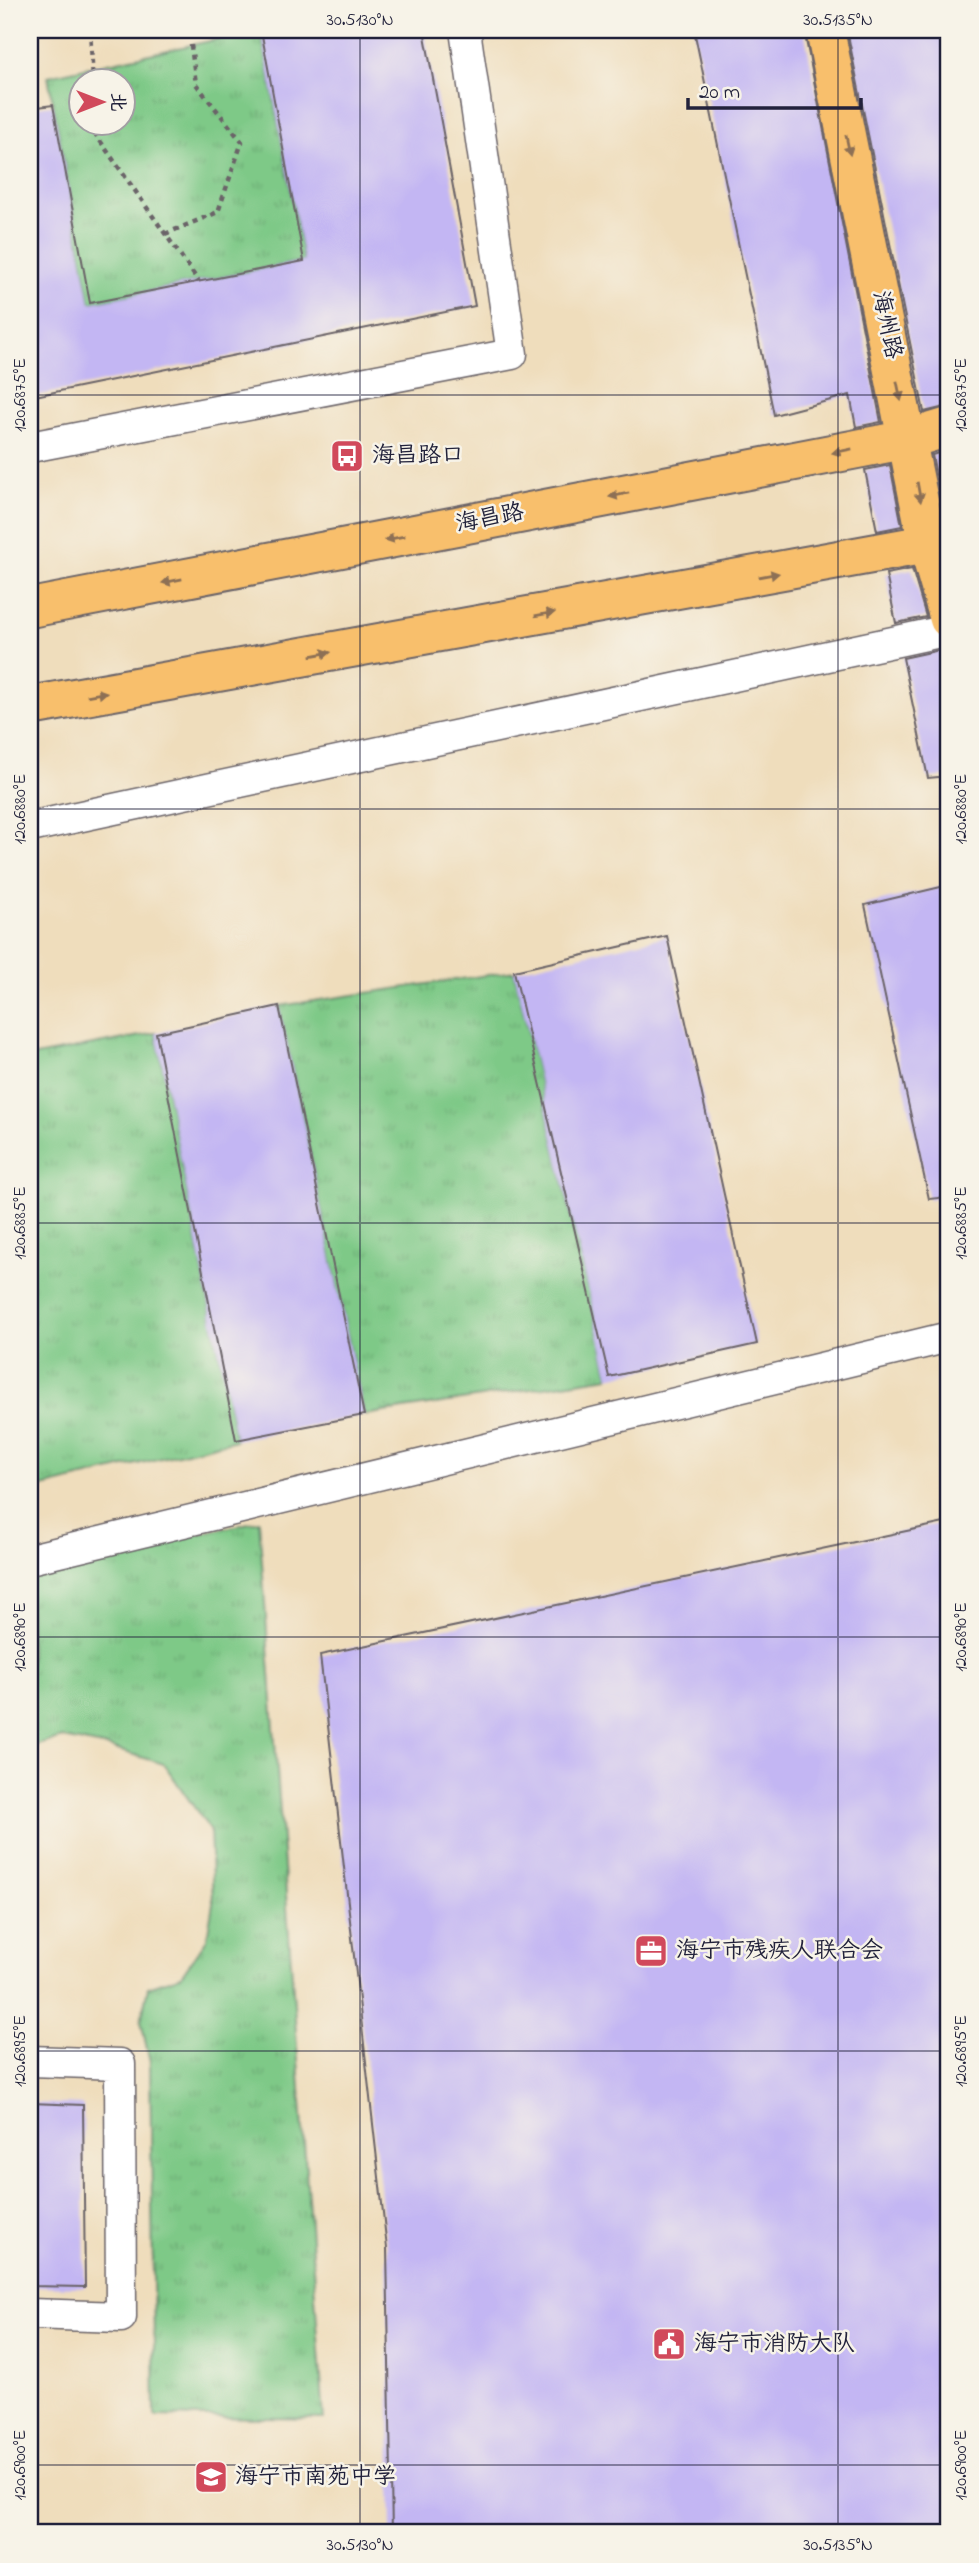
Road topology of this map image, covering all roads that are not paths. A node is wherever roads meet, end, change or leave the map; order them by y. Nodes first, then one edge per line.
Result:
1 (464, 30) edge
2 (825, 30) edge
3 (949, 427) edge
4 (909, 439) junction
5 (30, 447) edge
6 (939, 543) edge
7 (30, 608) edge
8 (949, 619) edge
9 (949, 630) edge
10 (30, 706) edge
11 (30, 827) edge
12 (949, 1337) edge
13 (30, 1559) edge
14 (30, 2061) edge
15 (30, 2314) edge

1 - 5 lane
2 -> 4 main road, 海州路
3 - 4 main road, 海昌路
4 -> 6 main road, 海州路
4 -> 7 main road, 海昌路
6 - 8 main road, 海州路
10 -> 6 main road
9 - 11 lane
12 - 13 lane
14 - 15 lane

